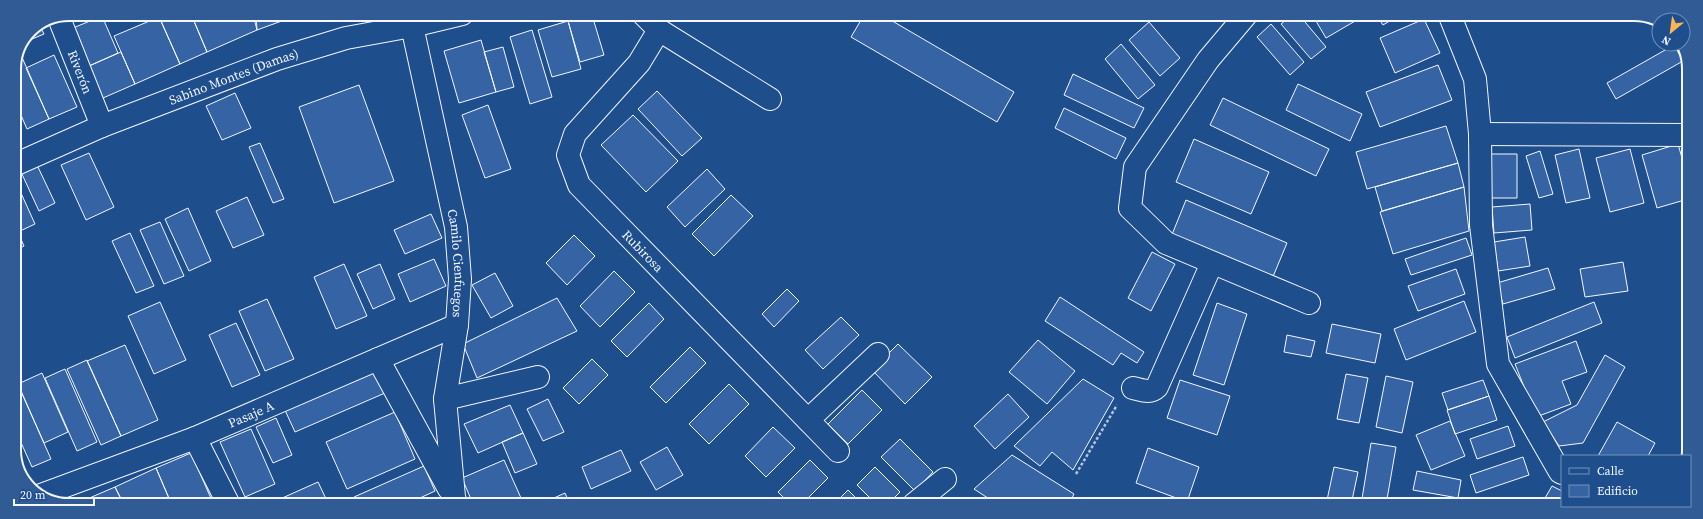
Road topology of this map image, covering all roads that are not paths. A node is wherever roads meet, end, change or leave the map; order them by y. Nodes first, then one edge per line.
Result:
1 (433, 21) edge
2 (650, 21) edge
3 (1241, 21) edge
4 (1452, 21) edge
5 (61, 22) edge
6 (412, 26) junction
7 (659, 30) junction
8 (770, 99) dead end
9 (102, 126) junction
10 (1480, 134) junction
11 (1682, 135) edge
12 (21, 162) edge
13 (1212, 263) junction
14 (1309, 303) dead end
15 (457, 325) junction
16 (878, 354) dead end
17 (378, 359) junction
18 (538, 377) dead end
19 (1133, 388) road end
20 (445, 399) junction
21 (808, 420) junction
22 (195, 438) junction
23 (838, 451) dead end
24 (1561, 472) edge
25 (945, 479) dead end
26 (46, 492) edge
27 (225, 498) edge
28 (454, 498) edge
29 (455, 498) edge
30 (921, 498) edge

1 - 6 street, Sabino Montes (Damas)
2 - 7 street
3 - 13 street
4 - 10 street
5 - 9 street, Riverón
6 - 9 street, Sabino Montes (Damas)
6 - 15 street, Camilo Cienfuegos
7 - 8 street
7 - 21 street, Rubirosa
9 - 12 street, Sabino Montes (Damas)
10 - 11 street
10 - 24 street
13 - 14 street
13 - 19 street
15 - 17 street, Pasaje A
15 - 20 street, Camilo Cienfuegos
16 - 21 street
17 - 22 street, Pasaje A
17 - 28 street
18 - 20 street
20 - 29 street, Camilo Cienfuegos
21 - 23 street, Rubirosa
22 - 26 street, Pasaje A
22 - 27 street
25 - 30 street

